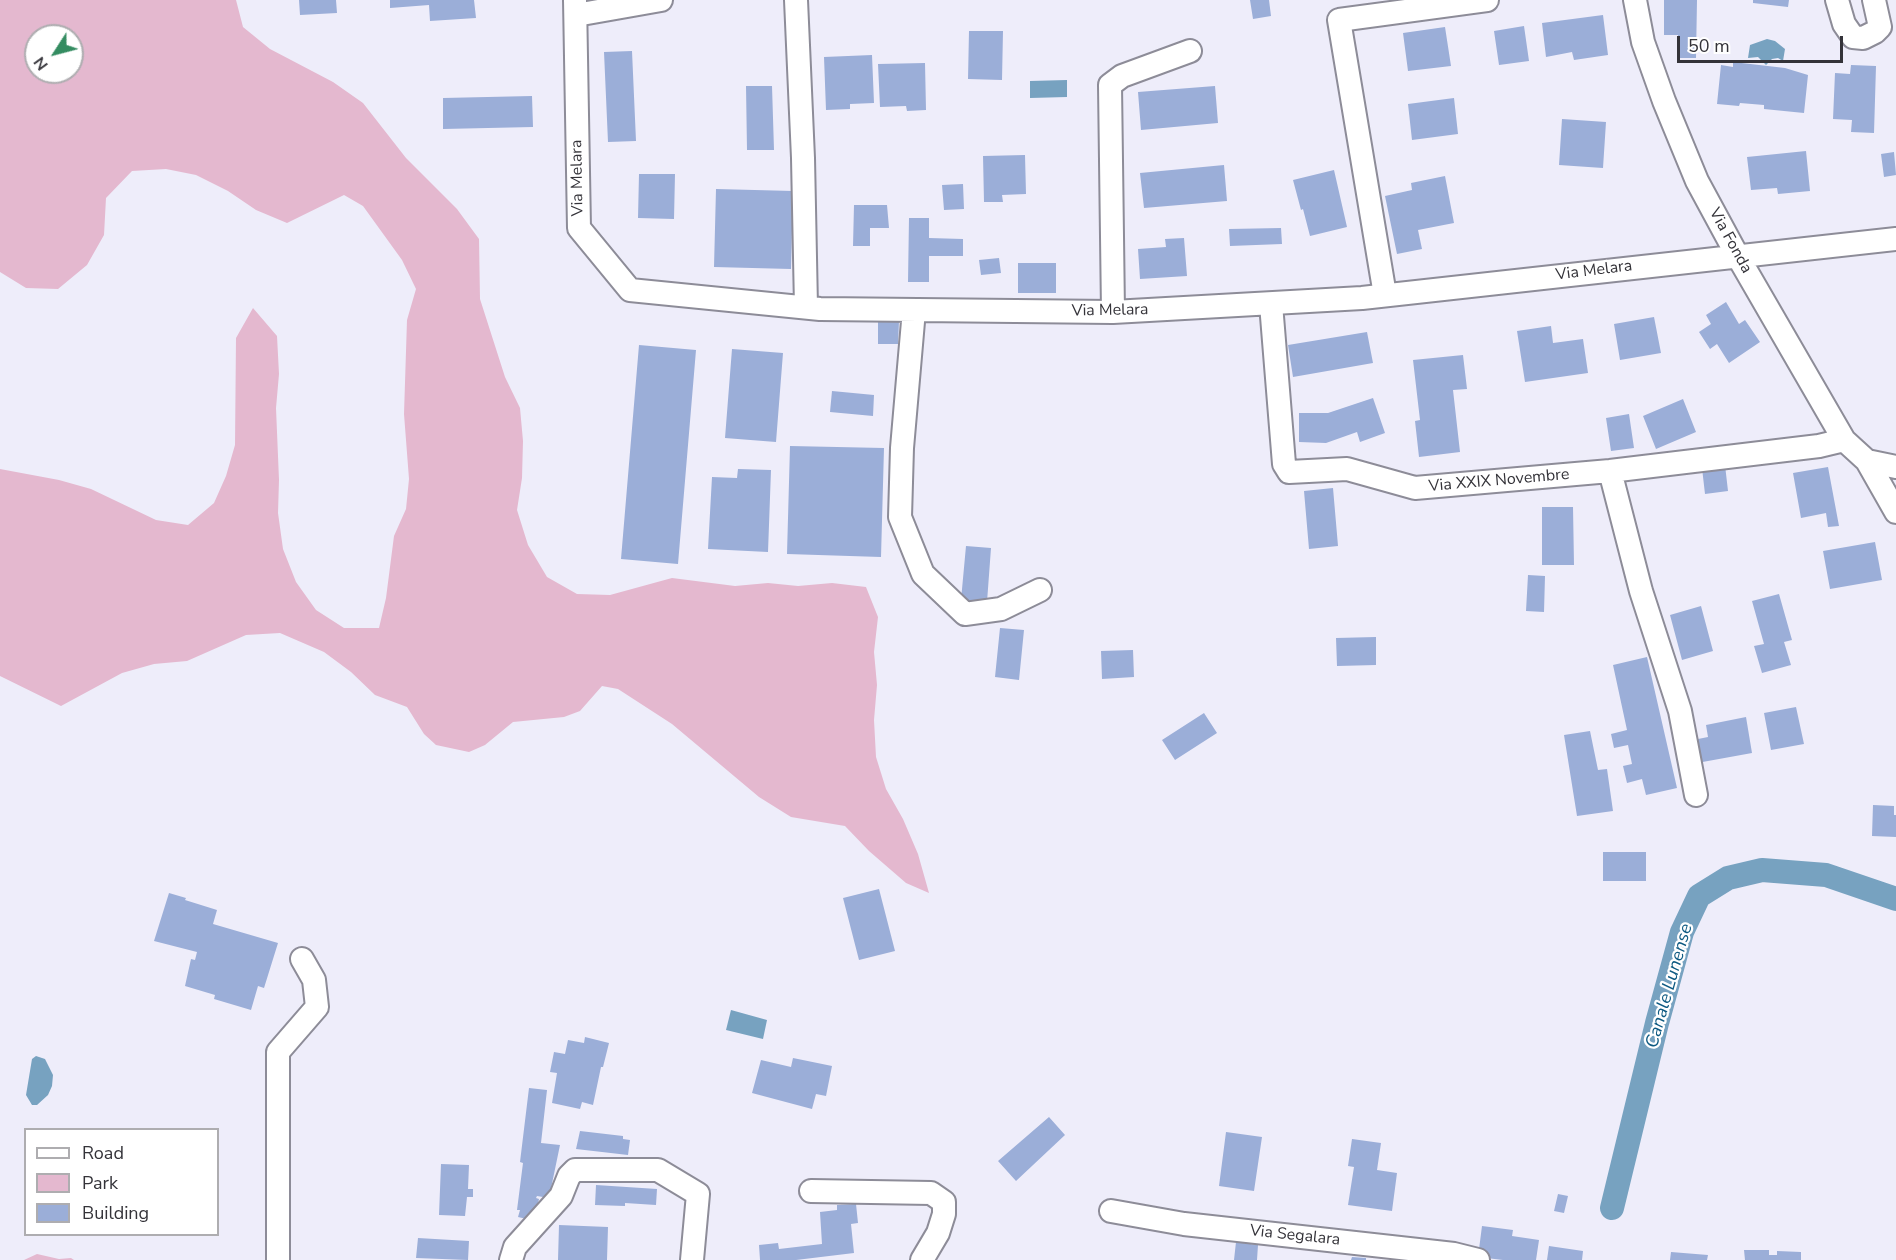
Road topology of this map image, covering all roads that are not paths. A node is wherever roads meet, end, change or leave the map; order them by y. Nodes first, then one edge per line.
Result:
1 (661, 0) edge
2 (795, 0) edge
3 (1487, 0) edge
4 (1635, 0) edge
5 (1837, 0) edge
6 (1874, 0) edge
7 (576, 8) edge
8 (1337, 10) edge
9 (1190, 51) dead end
10 (1896, 239) edge
11 (1737, 255) junction
12 (1385, 296) junction
13 (1271, 304) junction
14 (806, 308) junction
15 (914, 310) junction
16 (1113, 312) junction
17 (1844, 440) junction
18 (1867, 461) junction
19 (1896, 467) edge
20 (1610, 471) junction
21 (1896, 512) edge
22 (1040, 590) dead end
23 (1696, 795) dead end
24 (302, 959) dead end
25 (811, 1191) dead end
26 (1111, 1211) dead end
27 (278, 1260) edge
28 (511, 1260) edge
29 (692, 1260) edge
30 (922, 1260) edge
31 (1478, 1260) edge

1 - 7 street
2 - 14 street
3 - 8 street
4 - 11 street, Via Fonda
5 - 6 street
7 - 14 street, Via Melara
8 - 12 street
9 - 16 street
10 - 11 street, Via Melara
11 - 12 street, Via Melara
11 - 17 street, Via Fonda
12 - 13 street, Via Melara
13 - 16 street, Via Melara
13 - 20 street, Via XXIX Novembre
14 - 15 street, Via Melara
15 - 16 street, Via Melara
15 - 22 street
17 - 18 street, Via Fonda
17 - 20 street, Via XXIX Novembre
18 - 19 street
18 - 21 street, Via Fonda
20 - 23 street
24 - 27 street
25 - 30 street
26 - 31 street, Via Segalara
28 - 29 street

